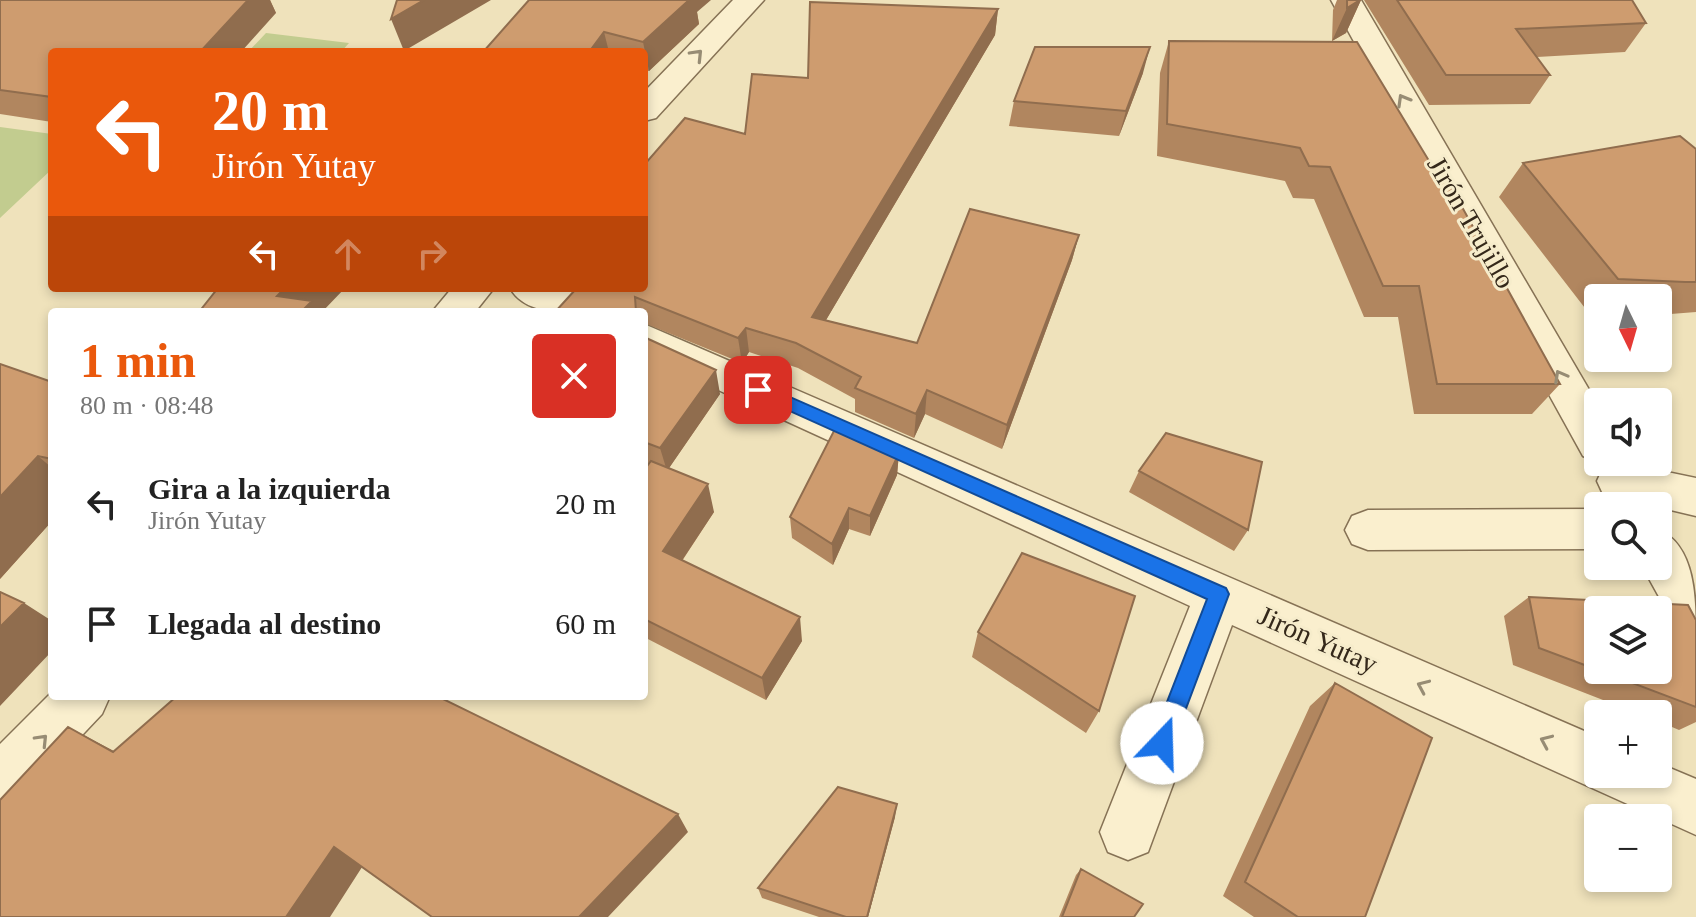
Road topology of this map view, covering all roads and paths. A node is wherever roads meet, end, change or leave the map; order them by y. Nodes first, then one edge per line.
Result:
1 (749, 0) edge
2 (1346, 0) edge
3 (648, 107) edge
4 (471, 292) edge
5 (538, 292) edge
6 (456, 308) edge
7 (574, 308) edge
8 (648, 341) edge
9 (1584, 420) edge
10 (1624, 476) edge
11 (1696, 497) edge
12 (1584, 529) edge
13 (1368, 530) dead end
14 (1675, 568) edge
15 (1219, 594) junction
16 (1696, 617) edge
17 (80, 700) edge
18 (1584, 758) edge
19 (0, 783) edge
20 (1653, 788) edge
21 (1696, 807) edge
22 (1128, 832) dead end

3 -> 1 street
9 -> 2 street, Jirón Trujillo
4 - 6 street
5 - 7 street
8 - 15 street, Jirón Yutay
10 - 11 street
12 - 13 street
14 - 16 street
18 -> 15 street, Jirón Yutay
15 - 22 street
19 -> 17 street
20 - 21 street

